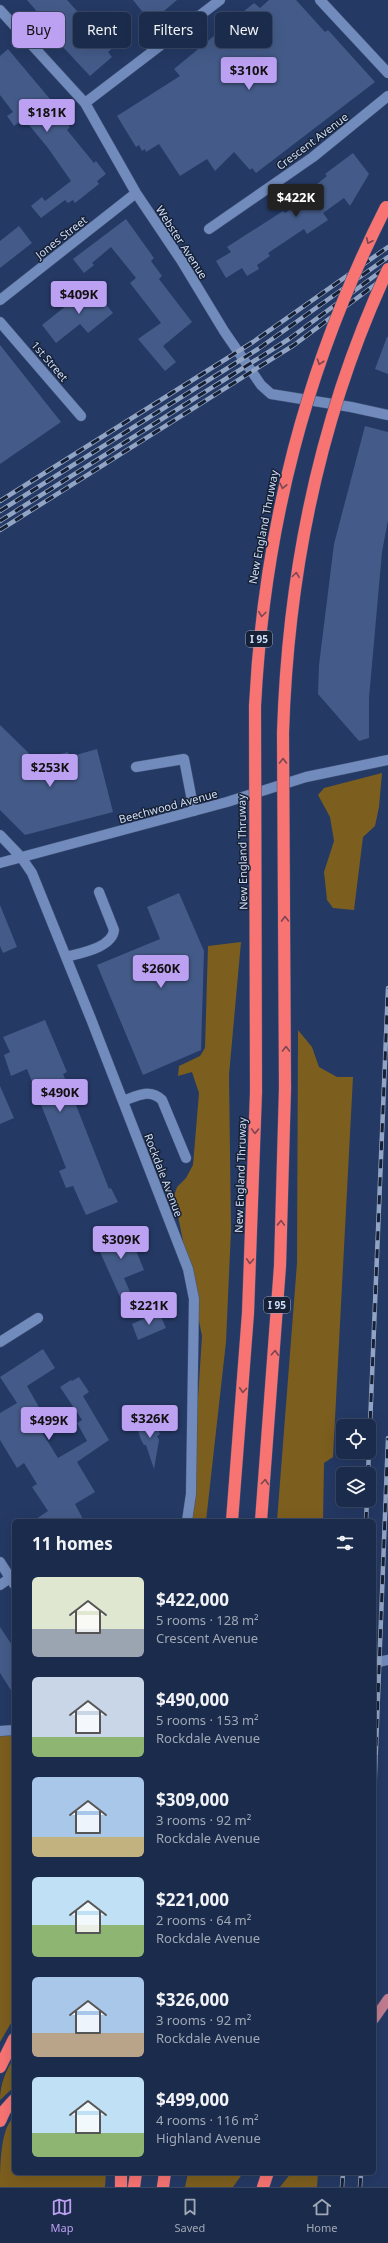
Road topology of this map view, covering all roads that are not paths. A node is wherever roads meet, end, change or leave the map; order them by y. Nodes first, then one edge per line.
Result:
1 (220, 0) edge
2 (320, 0) edge
3 (0, 10) edge
4 (388, 73) edge
5 (388, 96) edge
6 (86, 103) junction
7 (136, 193) junction
8 (387, 205) edge
9 (209, 229) dead end
10 (388, 269) edge
11 (0, 300) edge
12 (0, 322) edge
13 (388, 415) edge
14 (81, 416) dead end
15 (388, 760) edge
16 (136, 767) dead end
17 (194, 811) junction
18 (0, 835) edge
19 (21, 857) junction
20 (0, 863) edge
21 (100, 892) dead end
22 (66, 957) junction
23 (123, 1101) junction
24 (186, 1158) dead end
25 (38, 1318) dead end
26 (0, 1342) edge
27 (187, 1519) edge
28 (232, 1519) edge
29 (261, 1519) edge
30 (0, 1562) edge
31 (12, 1581) edge
32 (0, 1586) edge
33 (388, 1660) edge
34 (376, 1663) edge
35 (12, 1730) edge
36 (0, 1731) edge
37 (388, 1999) edge
38 (376, 2016) edge
39 (12, 2043) edge
40 (0, 2067) edge
41 (12, 2102) edge
42 (0, 2121) edge
43 (121, 2175) edge
44 (136, 2175) edge
45 (165, 2175) edge
46 (266, 2178) edge
47 (121, 2187) edge
48 (134, 2187) edge
49 (163, 2187) edge
50 (259, 2187) edge

1 - 6 street
2 - 4 street
3 - 6 street, Webster Avenue
5 - 9 street, Crescent Avenue
6 - 7 street, Webster Avenue
7 - 11 street, Jones Street
7 - 13 street, Webster Avenue
8 -> 28 highway, New England Thruway / I 95, bridge
29 -> 10 highway, I 95, bridge
12 - 14 street, 1st Street
15 - 17 street, Beechwood Avenue
16 - 17 street
17 - 19 street, Beechwood Avenue
18 - 19 street, Rockdale Avenue
19 - 20 street, Beechwood Avenue
19 - 22 street, Rockdale Avenue
21 - 22 street
22 - 23 street, Rockdale Avenue
23 - 24 street
23 - 27 street, Rockdale Avenue
25 - 26 street
30 - 31 street
31 - 32 street
33 - 34 street
35 - 36 street
37 - 38 main road
39 - 40 highway
41 - 42 highway
43 - 47 highway
44 - 48 highway
45 - 49 highway
46 - 50 main road

